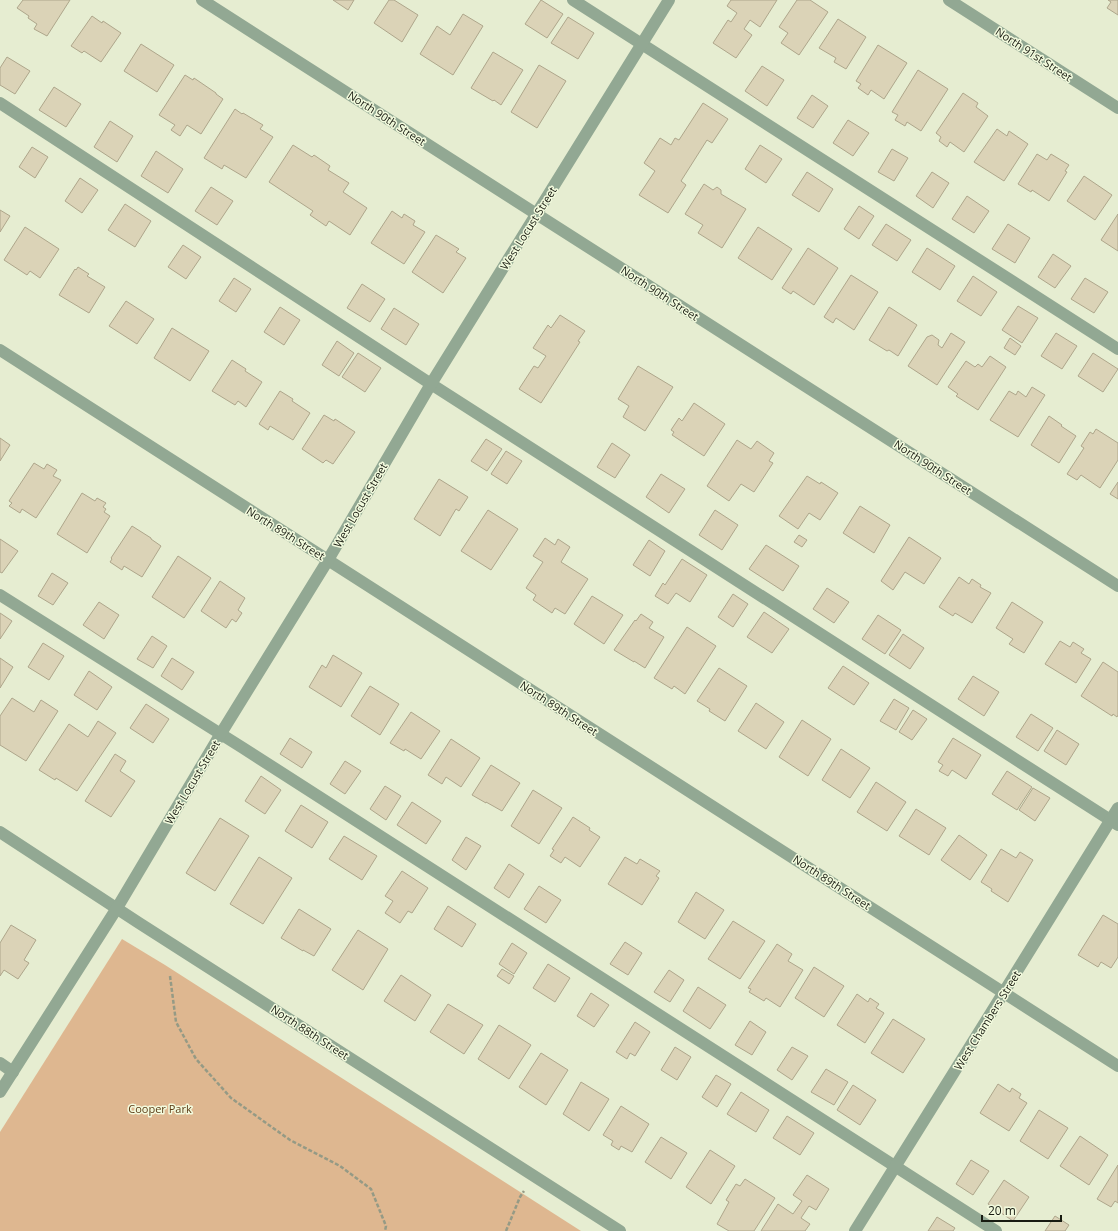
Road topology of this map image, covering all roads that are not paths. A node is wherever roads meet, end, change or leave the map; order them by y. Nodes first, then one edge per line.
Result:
1 (202, 0) edge
2 (573, 0) edge
3 (669, 0) edge
4 (949, 0) edge
5 (641, 44) junction
6 (0, 103) edge
7 (1118, 108) edge
8 (537, 214) junction
9 (1118, 349) edge
10 (0, 350) edge
11 (431, 384) junction
12 (328, 560) junction
13 (1118, 586) edge
14 (0, 594) edge
15 (220, 735) junction
16 (1118, 808) edge
17 (1114, 823) edge
18 (0, 832) edge
19 (117, 908) junction
20 (1004, 992) junction
21 (0, 1063) edge
22 (1118, 1066) edge
23 (13, 1072) junction
24 (0, 1092) edge
25 (895, 1166) junction
26 (620, 1231) edge
27 (855, 1231) edge
28 (996, 1231) edge

1 - 8 street, North 90th Street
2 - 5 street
3 - 5 street, West Locust Street
4 - 7 street, North 91st Street
5 - 8 street, West Locust Street
5 - 9 street
6 - 11 street
8 - 11 street, West Locust Street
8 - 13 street, North 90th Street
10 - 12 street, North 89th Street
11 - 12 street, West Locust Street
11 - 17 street
12 - 15 street, West Locust Street
12 - 20 street, North 89th Street
14 - 15 street
15 - 19 street, West Locust Street
15 - 25 street
16 - 17 street, West Chambers Street
17 - 20 street, West Chambers Street
18 - 19 street, North 88th Street
19 - 23 street, West Locust Street
19 - 26 street, North 88th Street
20 - 22 street, North 89th Street
20 - 25 street, West Chambers Street
21 - 23 street
23 - 24 street, West Locust Street
25 - 27 street, West Chambers Street
25 - 28 street

